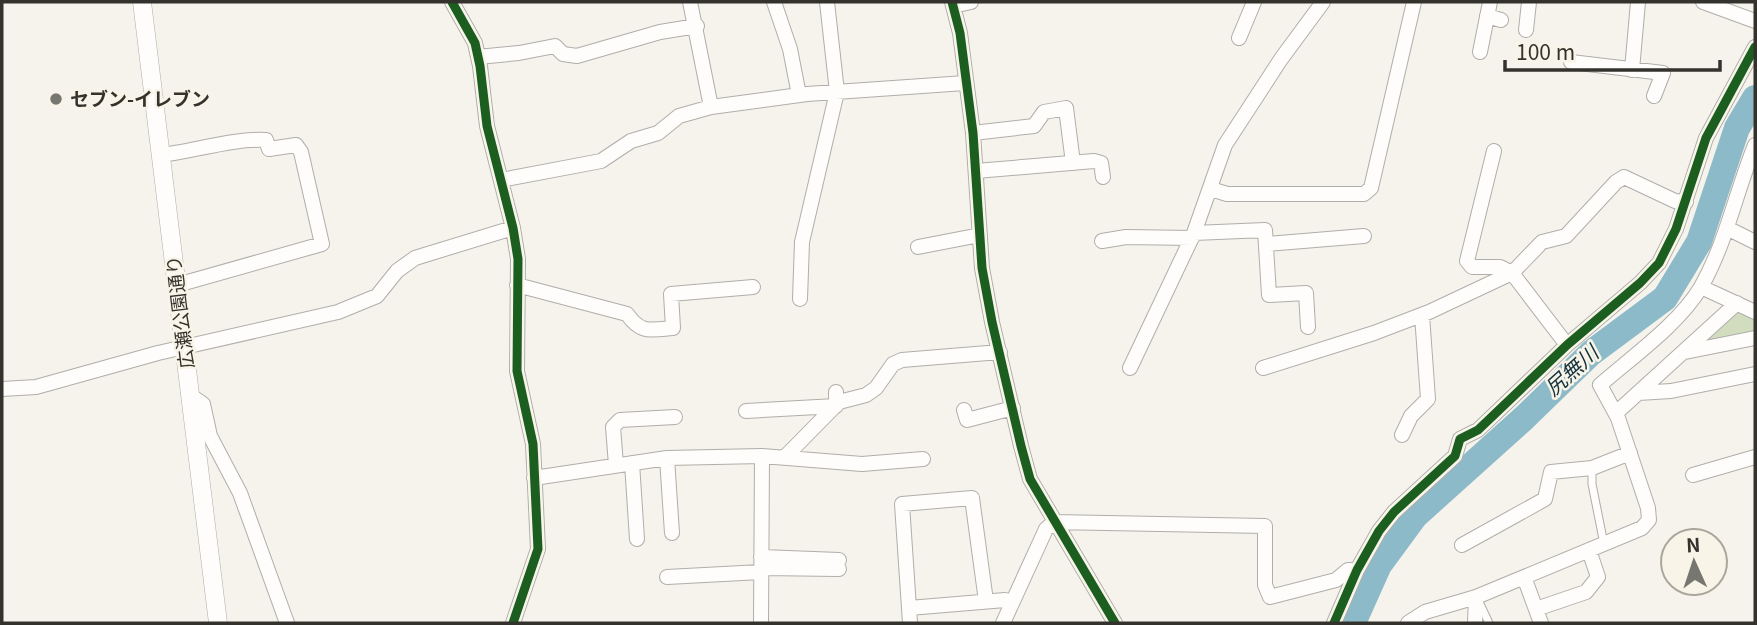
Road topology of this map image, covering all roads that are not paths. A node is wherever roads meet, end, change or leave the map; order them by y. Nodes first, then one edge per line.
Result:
1 (142, 2) edge
2 (452, 2) edge
3 (690, 2) edge
4 (775, 2) edge
5 (827, 2) edge
6 (971, 2) edge
7 (1254, 2) edge
8 (1323, 2) edge
9 (1413, 2) edge
10 (1529, 2) edge
11 (1637, 2) edge
12 (1703, 2) edge
13 (952, 4) edge
14 (1493, 13) edge
15 (1755, 21) edge
16 (697, 26) junction
17 (1525, 30) dead end
18 (1239, 38) dead end
19 (1755, 47) edge
20 (1480, 52) dead end
21 (478, 57) junction
22 (1571, 62) dead end
23 (1632, 69) junction
24 (965, 83) junction
25 (837, 92) junction
26 (799, 95) junction
27 (1654, 96) dead end
28 (711, 107) junction
29 (973, 133) junction
30 (1755, 145) edge
31 (1494, 151) dead end
32 (161, 155) junction
33 (1073, 163) junction
34 (975, 171) junction
35 (1103, 177) dead end
36 (500, 180) junction
37 (1211, 189) junction
38 (1686, 202) junction
39 (513, 228) junction
40 (1727, 228) junction
41 (980, 235) junction
42 (1193, 236) junction
43 (1364, 236) dead end
44 (1102, 241) dead end
45 (1755, 242) edge
46 (1266, 244) junction
47 (918, 247) dead end
48 (1512, 273) junction
49 (177, 285) junction
50 (517, 285) junction
51 (753, 287) dead end
52 (1701, 287) junction
53 (800, 299) dead end
54 (1737, 303) junction
55 (1755, 312) edge
56 (1422, 315) junction
57 (1308, 327) dead end
58 (1755, 338) edge
59 (1567, 345) junction
60 (185, 349) junction
61 (1000, 352) junction
62 (1683, 352) junction
63 (1130, 368) dead end
64 (1263, 368) dead end
65 (1755, 374) edge
66 (2, 389) edge
67 (1638, 393) junction
68 (190, 395) junction
69 (836, 399) junction
70 (1013, 408) junction
71 (964, 410) dead end
72 (746, 411) dead end
73 (1616, 413) junction
74 (675, 417) dead end
75 (1402, 435) dead end
76 (1630, 453) junction
77 (762, 456) junction
78 (1755, 457) edge
79 (667, 458) junction
80 (784, 458) junction
81 (923, 459) dead end
82 (632, 463) junction
83 (616, 466) junction
84 (1592, 468) junction
85 (1693, 475) dead end
86 (534, 478) junction
87 (1055, 522) junction
88 (672, 533) dead end
89 (637, 539) dead end
90 (1604, 544) junction
91 (1462, 545) dead end
92 (1589, 550) junction
93 (839, 564) dead end
94 (761, 566) junction
95 (1357, 570) junction
96 (667, 577) dead end
97 (1524, 577) junction
98 (1476, 597) junction
99 (986, 601) junction
100 (1011, 602) junction
101 (909, 608) junction
102 (1538, 616) edge
103 (218, 623) edge
104 (287, 623) edge
105 (513, 623) edge
106 (761, 623) edge
107 (910, 623) edge
108 (1003, 623) edge
109 (1115, 623) edge
110 (1334, 623) edge
111 (1408, 623) edge
112 (1475, 623) edge
113 (1489, 623) edge

1 - 32 street, 広瀬公園通り
2 - 21 street
3 - 16 street
4 - 26 street
5 - 25 street
6 - 13 street
7 - 18 street
8 - 37 street
9 - 37 street
10 - 17 street
11 - 23 street
12 - 15 street
13 - 24 street
14 - 20 street
16 - 21 street
16 - 28 street
19 - 38 street
21 - 36 street
22 - 23 street
23 - 27 street
24 - 25 street
24 - 29 street
25 - 26 street
25 - 53 street
26 - 28 street
28 - 36 street
29 - 33 street
29 - 34 street
30 - 40 street
31 - 48 street
32 - 49 street, 広瀬公園通り
32 - 49 street
33 - 34 street
33 - 35 street
34 - 41 street
36 - 39 street
37 - 42 street
38 - 48 street
38 - 59 street
39 - 50 street
39 - 60 street
40 - 45 street
40 - 52 street
41 - 47 street
41 - 61 street
42 - 44 street
42 - 46 street
42 - 63 street
43 - 46 street
46 - 57 street
48 - 56 street
48 - 59 street
49 - 60 street, 広瀬公園通り
50 - 51 street
50 - 86 street
52 - 54 street
52 - 73 street
54 - 55 street
54 - 62 street
56 - 64 street
56 - 75 street
58 - 62 street
59 - 95 street
60 - 66 street
60 - 68 street, 広瀬公園通り
61 - 69 street
61 - 70 street
62 - 67 street
65 - 67 street
67 - 73 street
68 - 103 street, 広瀬公園通り
68 - 104 street
69 - 72 street
69 - 80 street
70 - 71 street
70 - 87 street
73 - 76 street
74 - 83 street
76 - 84 street
76 - 90 street
77 - 79 street
77 - 80 street
77 - 94 street
78 - 85 street
79 - 82 street
79 - 88 street
80 - 81 street
82 - 83 street
82 - 89 street
83 - 86 street
84 - 90 lane
84 - 91 street
86 - 105 street
87 - 95 street
87 - 100 street
87 - 109 street
90 - 92 street
92 - 97 street
92 - 102 street
93 - 94 street
94 - 96 street
94 - 106 street
95 - 110 street
97 - 98 street
97 - 102 street
98 - 111 street
98 - 112 street
98 - 113 lane
99 - 100 street
99 - 101 street
99 - 101 street
100 - 108 street
101 - 107 street

